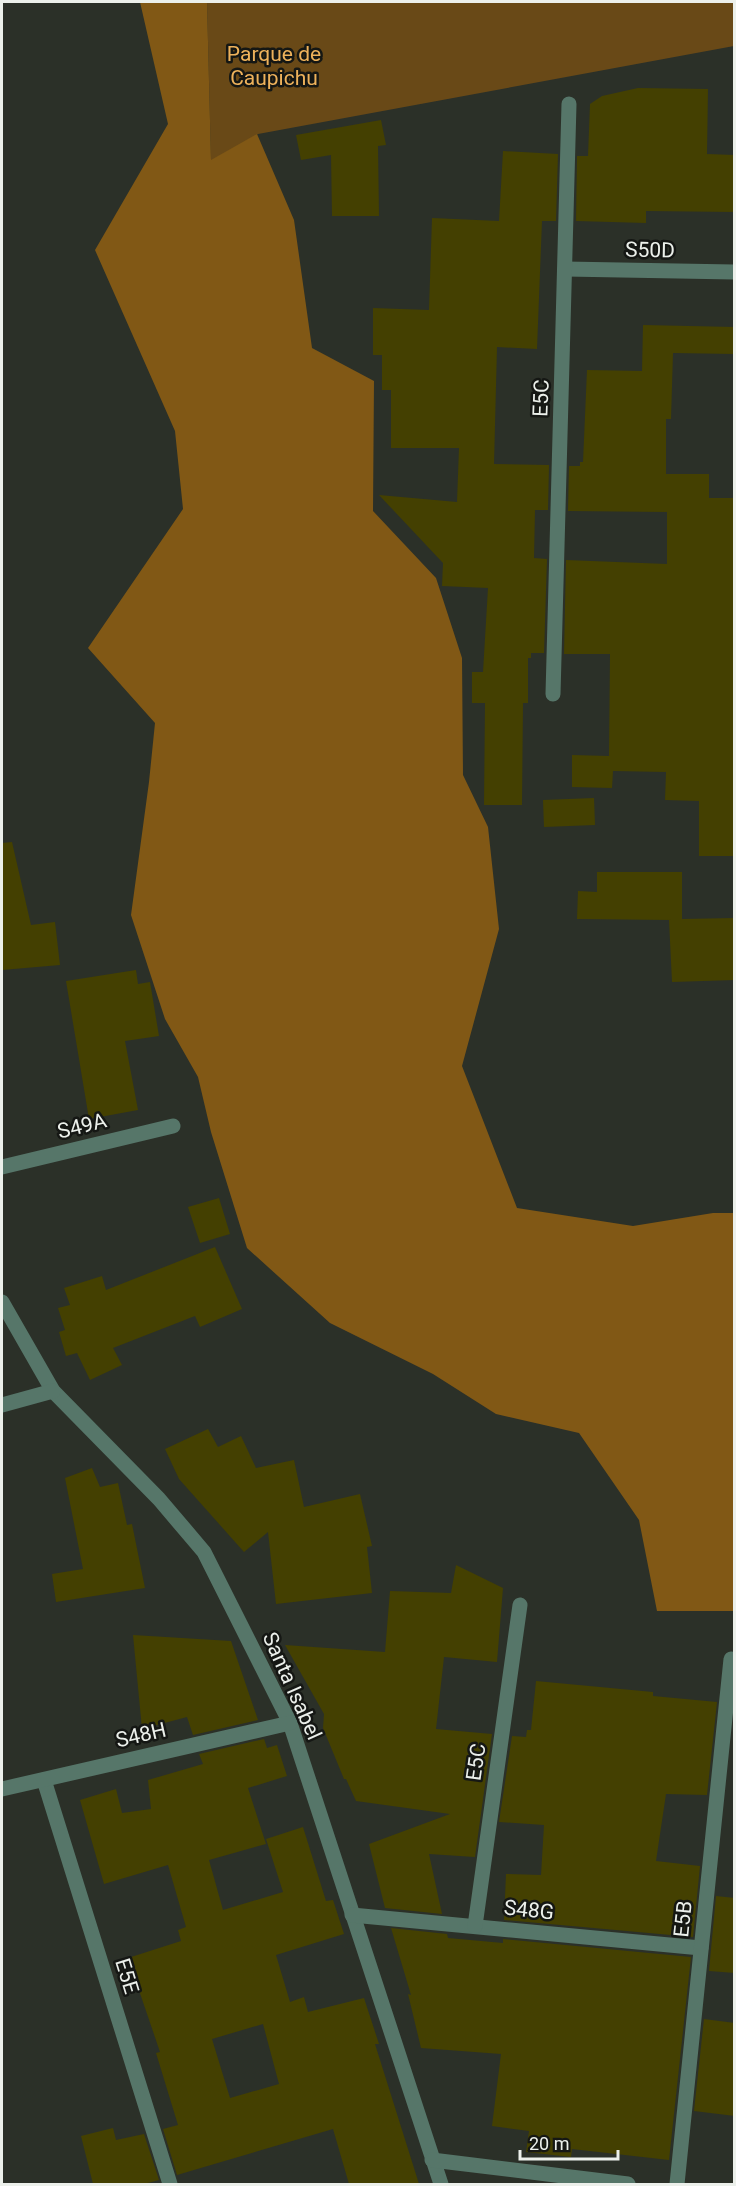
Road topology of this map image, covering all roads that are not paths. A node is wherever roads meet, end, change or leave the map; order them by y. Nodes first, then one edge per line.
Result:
1 (569, 104) dead end
2 (565, 269) junction
3 (735, 272) edge
4 (554, 694) dead end
5 (172, 1125) dead end
6 (2, 1167) edge
7 (2, 1302) edge
8 (53, 1390) junction
9 (2, 1405) edge
10 (520, 1605) dead end
11 (731, 1659) dead end
12 (290, 1723) junction
13 (44, 1780) junction
14 (2, 1789) edge
15 (352, 1915) junction
16 (475, 1926) junction
17 (701, 1948) junction
18 (432, 2160) junction
19 (171, 2184) edge
20 (441, 2184) edge
21 (628, 2184) edge
22 (677, 2184) edge

1 - 2 street, E5C
2 - 3 street, S50D
2 - 4 street, E5C
5 - 6 street, S49A
7 - 8 street, Santa Isabel
8 - 9 street
8 - 12 street, Santa Isabel
10 - 16 street, E5C
11 - 17 street, E5B
12 - 13 street, S48H
12 - 15 street, Santa Isabel
13 - 14 street, S48H
13 - 19 street, E5E
15 - 16 street, S48G
15 - 18 street, Santa Isabel
16 - 17 street, S48G
17 - 22 street, E5B
18 - 20 street, Santa Isabel
18 - 21 street

